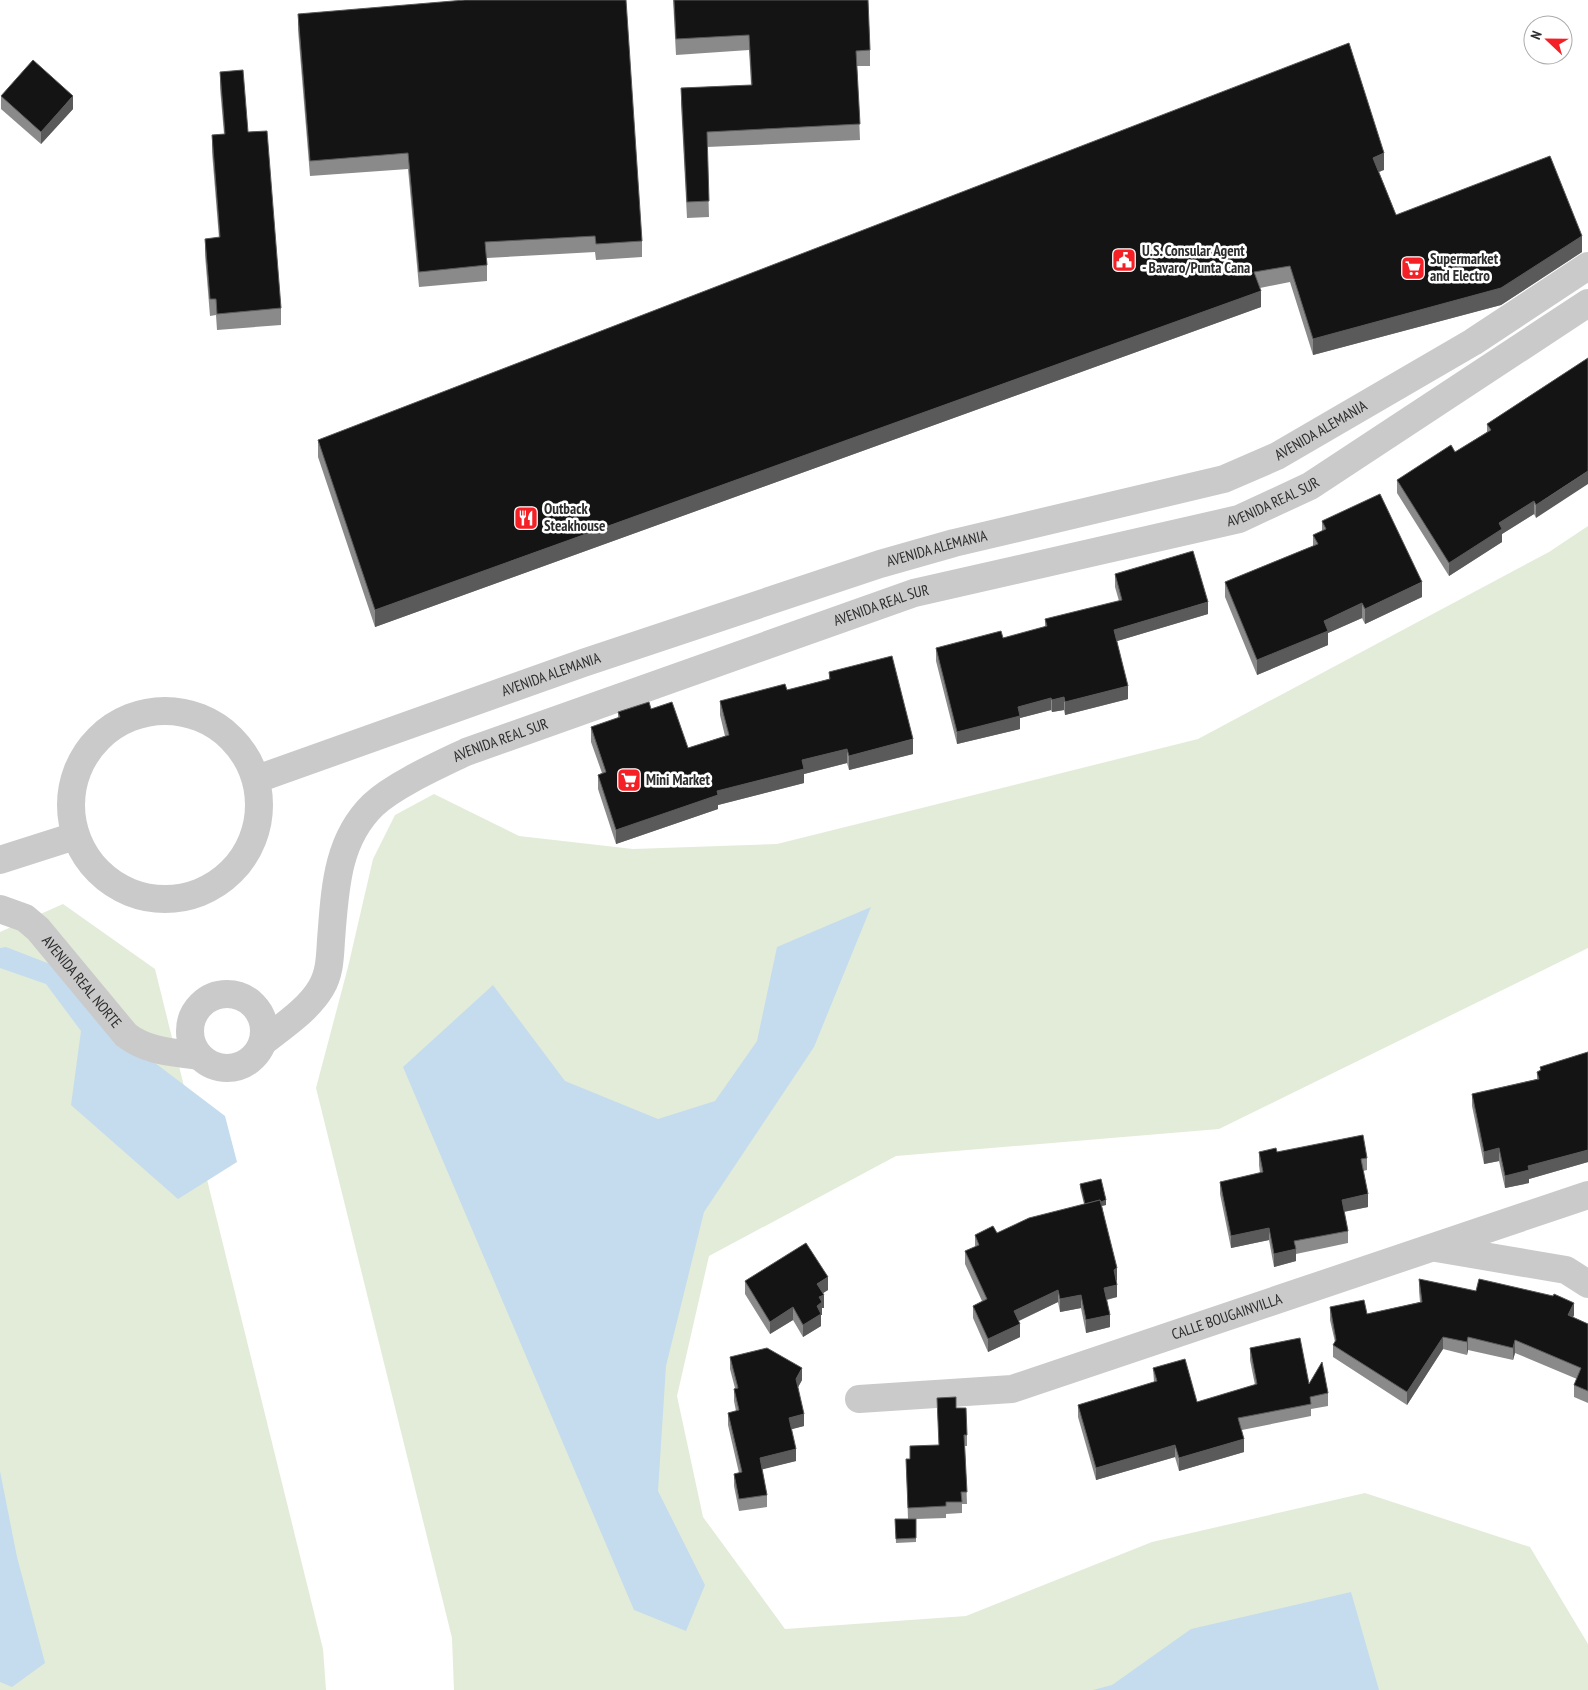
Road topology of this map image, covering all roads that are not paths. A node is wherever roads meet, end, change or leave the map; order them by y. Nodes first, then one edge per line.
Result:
1 (1588, 266) edge
2 (1588, 303) edge
3 (257, 779) junction
4 (76, 836) junction
5 (0, 860) edge
6 (0, 909) edge
7 (259, 1011) junction
8 (298, 1014) junction
9 (190, 1027) junction
10 (263, 1042) junction
11 (165, 1051) junction
12 (199, 1056) junction
13 (1588, 1196) edge
14 (1432, 1248) junction
15 (1588, 1284) edge
16 (859, 1399) dead end

1 - 3 street, AVENIDA ALEMANIA
2 - 8 street, AVENIDA REAL SUR
3 - 4 street
3 - 4 street
4 - 5 street
6 - 11 street, AVENIDA REAL NORTE
7 - 8 street
7 - 9 street
7 - 10 street
8 - 10 street, AVENIDA REAL SUR
9 - 11 street
9 - 12 street
10 - 12 street
11 - 12 street, AVENIDA REAL NORTE
13 - 14 street, CALLE BOUGAINVILLA
14 - 15 street
14 - 16 street, CALLE BOUGAINVILLA

